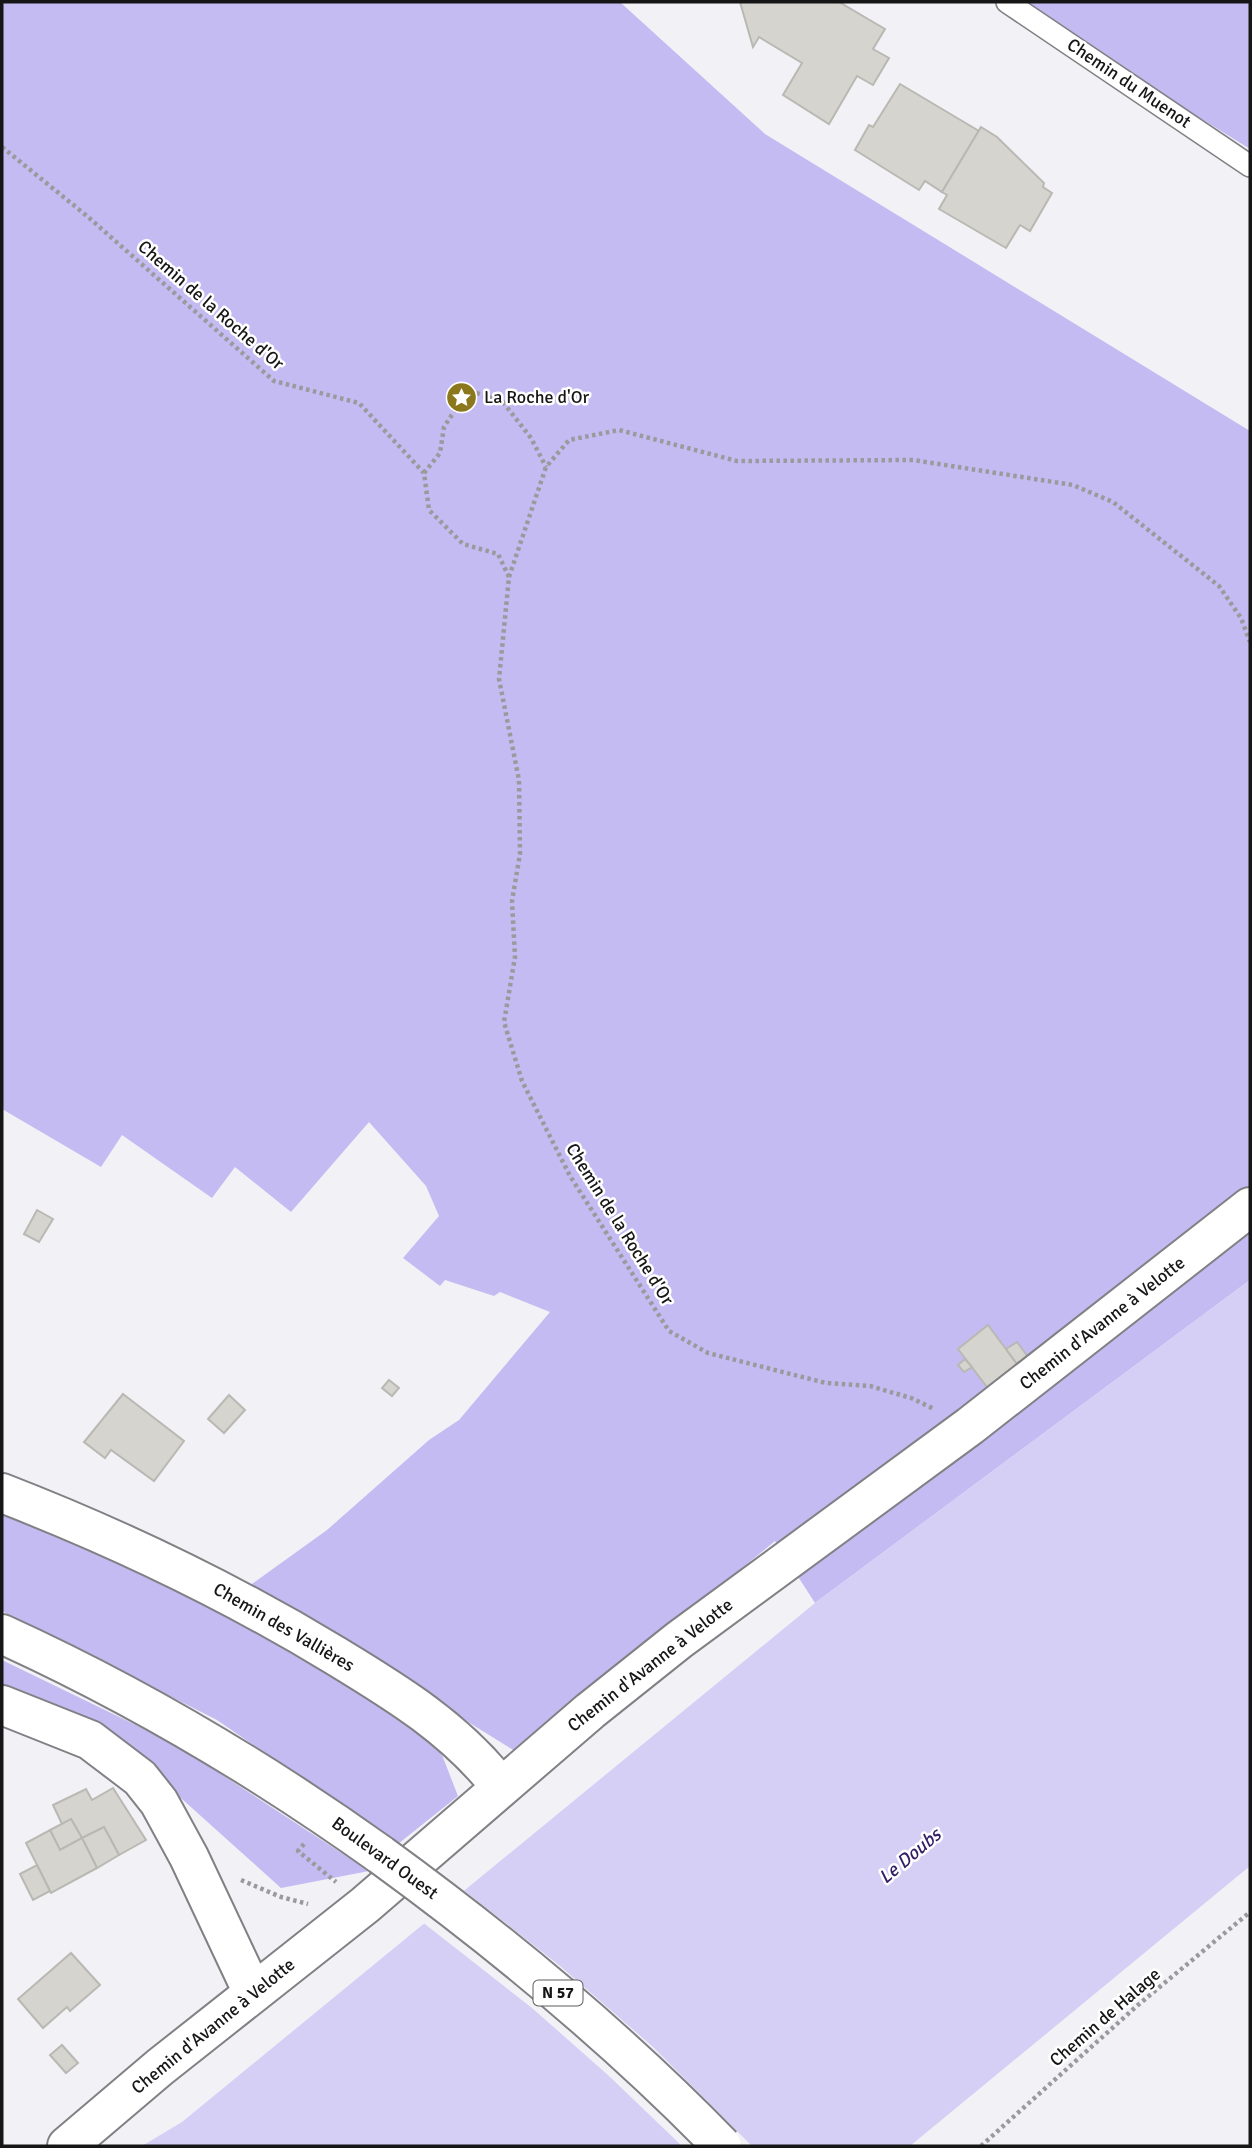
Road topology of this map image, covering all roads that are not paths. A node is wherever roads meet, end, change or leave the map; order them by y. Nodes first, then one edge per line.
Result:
1 (1007, 2) edge
2 (1250, 166) edge
3 (1250, 1207) edge
4 (2, 1493) edge
5 (2, 1634) edge
6 (2, 1705) edge
7 (501, 1787) junction
8 (253, 1993) junction
9 (67, 2146) edge
10 (722, 2146) edge

1 - 2 lane, Chemin du Muenot
3 - 7 street, Chemin d'Avanne à Velotte
4 - 7 street, Chemin des Vallières
5 - 10 street, Boulevard Ouest / N 57, bridge
6 - 8 street
7 - 8 street, Chemin d'Avanne à Velotte
8 - 9 street, Chemin d'Avanne à Velotte

